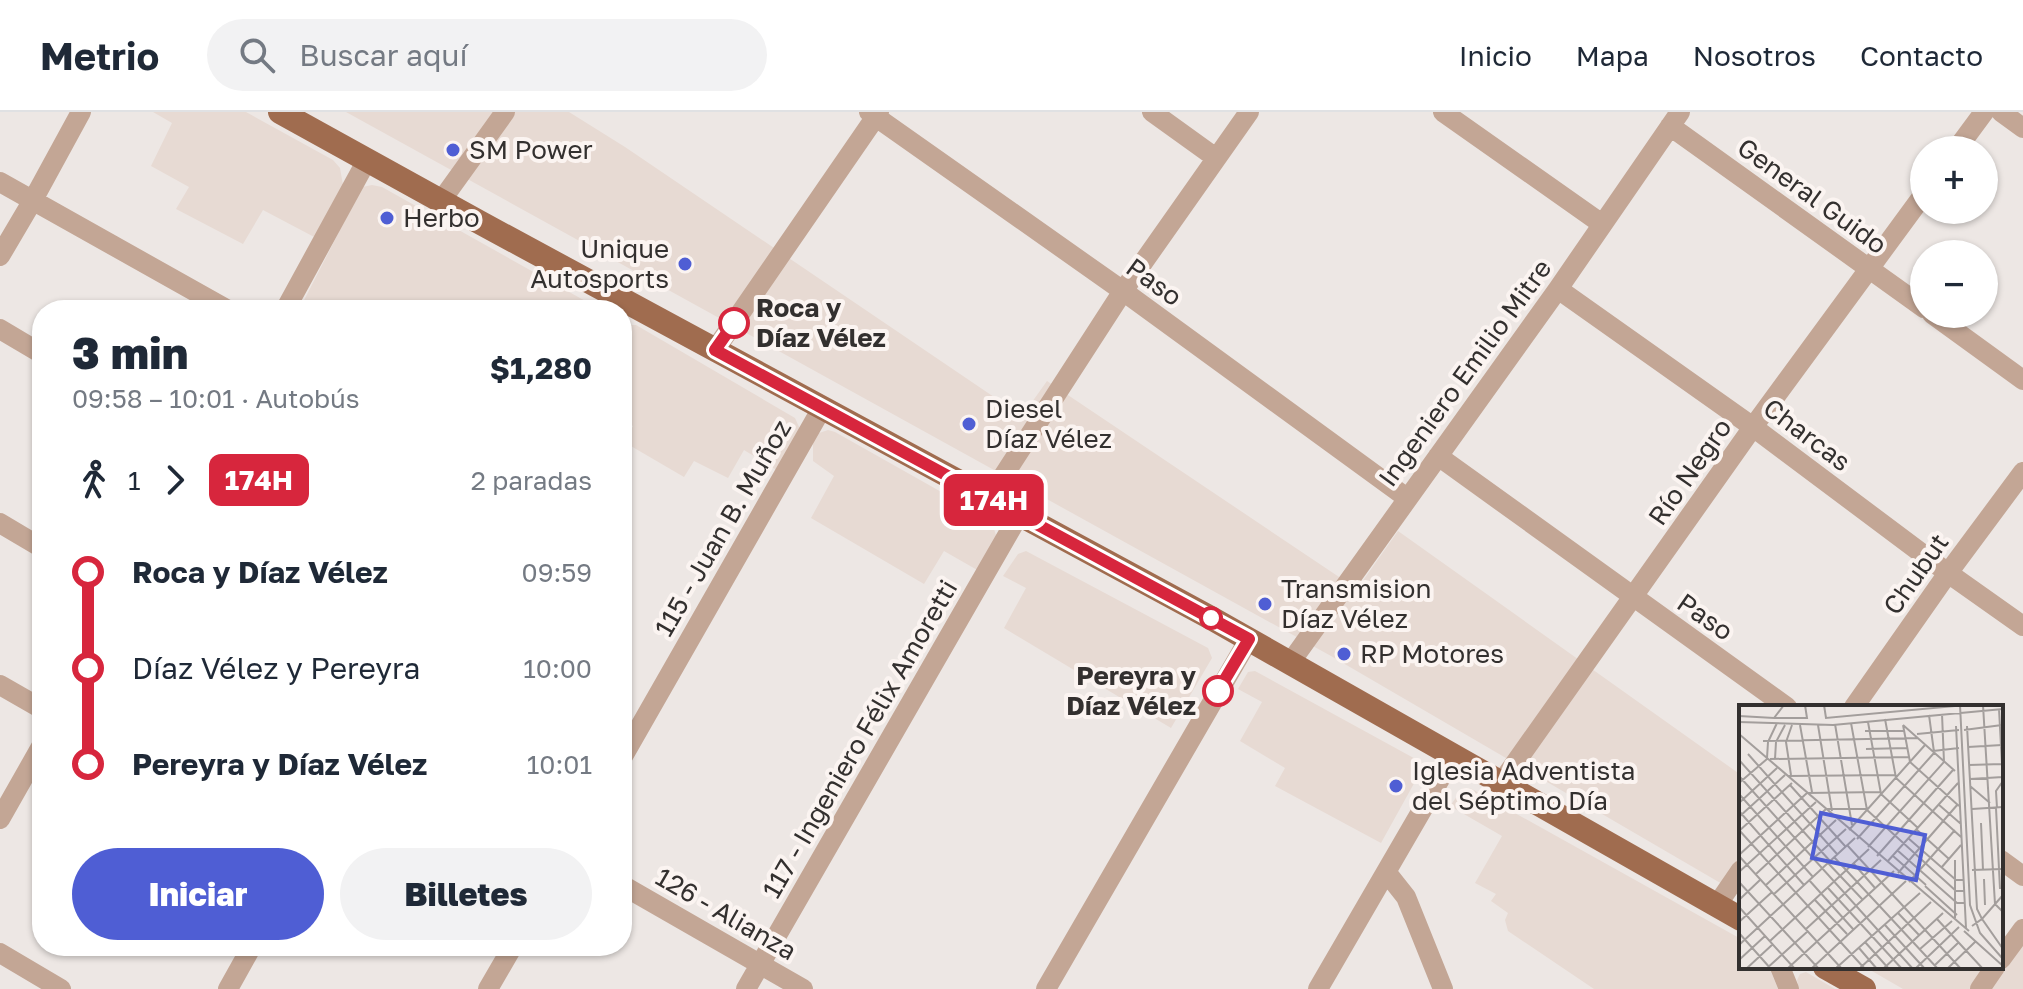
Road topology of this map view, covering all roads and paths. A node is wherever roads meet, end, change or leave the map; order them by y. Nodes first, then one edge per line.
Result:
1 (81, 112) edge
2 (280, 112) edge
3 (505, 112) edge
4 (1152, 112) edge
5 (1249, 112) edge
6 (1443, 112) edge
7 (1984, 112) edge
8 (2001, 112) edge
9 (874, 114) edge
10 (1675, 119) edge
11 (2023, 128) edge
12 (1966, 136) edge
13 (1216, 158) junction
14 (367, 160) junction
15 (0, 182) edge
16 (33, 200) junction
17 (441, 201) junction
18 (1910, 213) edge
19 (1602, 224) junction
20 (0, 256) edge
21 (1869, 269) junction
22 (1558, 289) junction
23 (1123, 291) junction
24 (1910, 298) edge
25 (210, 300) edge
26 (290, 300) edge
27 (609, 300) edge
28 (632, 311) edge
29 (1951, 328) edge
30 (0, 329) edge
31 (32, 348) edge
32 (715, 350) junction
33 (2023, 380) edge
34 (822, 408) junction
35 (1753, 427) junction
36 (1438, 456) junction
37 (2023, 472) edge
38 (989, 498) junction
39 (1407, 498) junction
40 (1019, 515) junction
41 (0, 523) edge
42 (32, 542) edge
43 (1948, 573) junction
44 (1632, 597) junction
45 (2023, 626) edge
46 (1249, 639) junction
47 (1290, 663) junction
48 (0, 685) edge
49 (32, 703) edge
50 (1784, 705) edge
51 (1855, 705) edge
52 (632, 740) edge
53 (1454, 755) junction
54 (32, 763) edge
55 (1501, 783) junction
56 (0, 819) edge
57 (2003, 861) edge
58 (1387, 873) junction
59 (1739, 873) edge
60 (2023, 876) edge
61 (632, 891) edge
62 (1717, 905) junction
63 (1739, 918) edge
64 (2023, 929) edge
65 (0, 953) edge
66 (246, 956) edge
67 (507, 956) edge
68 (2003, 956) edge
69 (760, 964) junction
70 (1781, 969) edge
71 (1829, 969) edge
72 (1994, 969) edge
73 (61, 989) edge
74 (228, 989) edge
75 (488, 989) edge
76 (746, 989) edge
77 (803, 989) edge
78 (1046, 989) edge
79 (1318, 989) edge
80 (1443, 989) edge
81 (1789, 989) edge
82 (1864, 989) edge
83 (1980, 989) edge

1 - 16 street
2 - 14 main road
3 - 17 street
4 - 13 street
5 - 13 street
6 - 19 street
7 - 12 street
8 - 11 street
9 - 23 street, Paso
9 - 32 street
10 - 19 street, Ingeniero Emilio Mitre
10 - 21 street, General Guido
13 - 23 street
14 - 17 main road
14 - 26 street
15 - 16 street
16 - 20 street
16 - 25 street
17 - 27 main road
18 - 21 street, Río Negro
19 - 22 street, Ingeniero Emilio Mitre
21 - 24 street, General Guido
21 - 35 street, Río Negro
22 - 35 street, Charcas
22 - 36 street, Ingeniero Emilio Mitre
23 - 38 street
23 - 39 street, Paso
28 - 32 main road
29 - 33 street
30 - 31 street
32 - 34 main road
34 - 38 main road
34 - 52 street, 115 - Juan B. Muñoz
35 - 43 street, Charcas
35 - 44 street, Río Negro
36 - 39 street, Ingeniero Emilio Mitre
36 - 44 street, Paso
37 - 43 street, Chubut
38 - 40 main road
39 - 47 street, Ingeniero Emilio Mitre
40 - 46 main road
40 - 69 street, 117 - Ingeniero Félix Amoretti
41 - 42 street
43 - 45 street, Charcas
43 - 51 street, Chubut
44 - 50 street, Paso
44 - 55 street, Río Negro
46 - 47 main road
46 - 78 street
47 - 53 main road
48 - 49 street
53 - 55 main road
53 - 58 street
54 - 56 street
55 - 62 main road
57 - 60 street
58 - 79 street
58 - 80 street
59 - 62 street
61 - 69 street, 126 - Alianza
62 - 63 main road
64 - 68 street
65 - 73 street
66 - 74 street
67 - 75 street
69 - 76 street, 117 - Ingeniero Félix Amoretti
69 - 77 street, 126 - Alianza
70 - 81 street
71 - 82 main road
72 - 83 street

